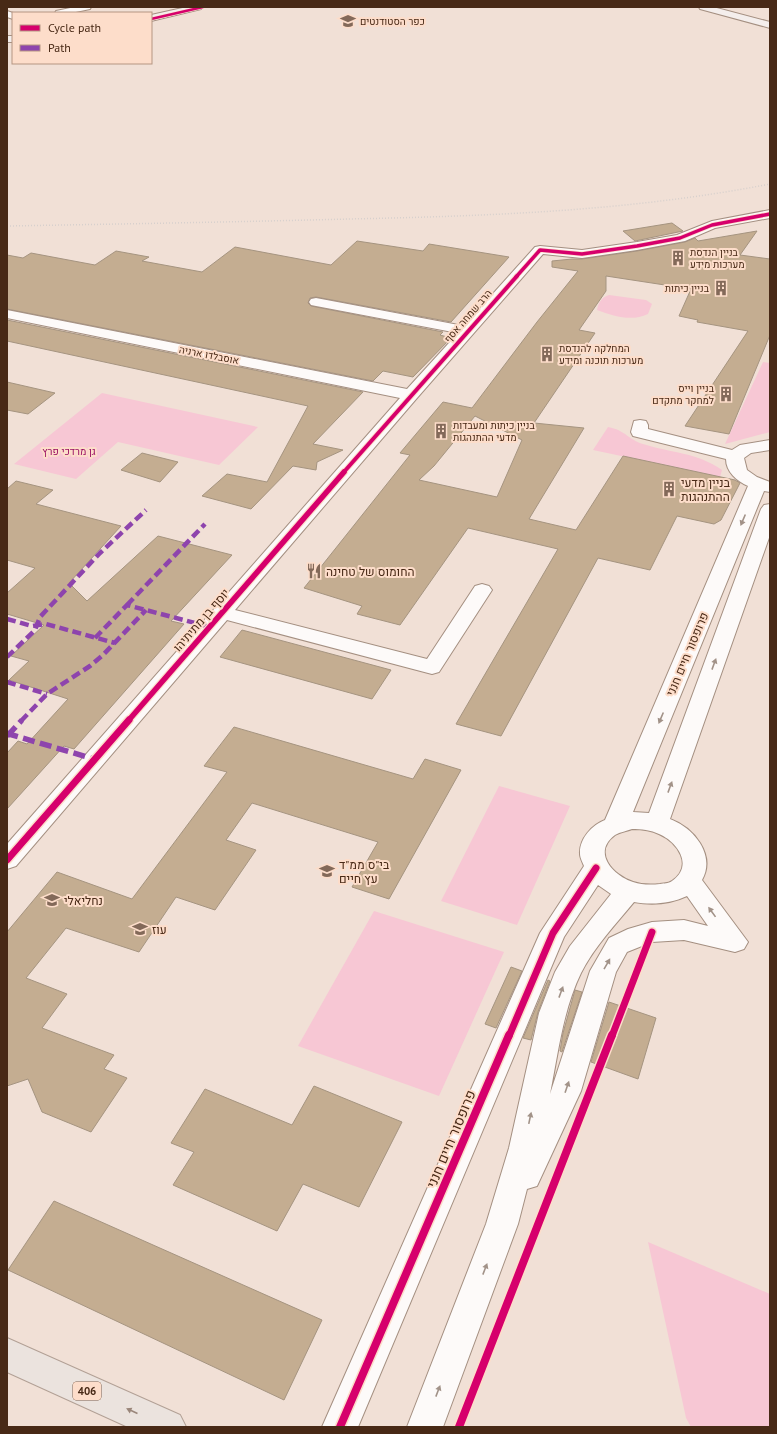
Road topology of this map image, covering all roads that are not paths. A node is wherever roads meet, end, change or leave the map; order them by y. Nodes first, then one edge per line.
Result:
1 (87, 7) edge
2 (173, 7) edge
3 (198, 7) edge
4 (703, 7) edge
5 (728, 7) edge
6 (64, 12) edge
7 (152, 12) edge
8 (152, 18) edge
9 (770, 18) edge
10 (770, 25) edge
11 (770, 214) edge
12 (316, 302) dead end
13 (7, 314) edge
14 (468, 331) junction
15 (411, 395) junction
16 (640, 425) dead end
17 (766, 444) edge
18 (735, 456) junction
19 (764, 486) edge
20 (770, 509) edge
21 (482, 590) dead end
22 (222, 613) junction
23 (616, 823) junction
24 (657, 823) junction
25 (17, 834) edge
26 (7, 860) edge
27 (596, 868) junction
28 (689, 881) junction
29 (627, 892) junction
30 (502, 1224) junction
31 (7, 1355) edge
32 (168, 1427) edge
33 (340, 1427) edge
34 (424, 1427) edge

1 - 6 street
2 - 7 main road
3 - 8 main road
4 - 10 main road
5 - 9 main road
11 - 14 street, הרב שמחה אסף
12 - 14 street, הרב שמחה אסף
13 - 15 street, אוסבלדו ארניה
14 - 15 street, הרב שמחה אסף
15 - 22 street, יוסף בן מתיתיהו
16 - 18 street
17 - 18 street
18 - 19 street
19 -> 23 street, פרופסור חיים חנני
24 -> 20 street
21 - 22 street
22 - 25 street, יוסף בן מתיתיהו
23 - 24 street
23 - 27 street
24 - 28 street
25 - 26 street, יוסף בן מתיתיהו
27 - 29 street
27 - 33 street, פרופסור חיים חנני
28 - 29 street
30 -> 28 street
30 -> 29 street
34 -> 30 street
32 -> 31 main road, 406

